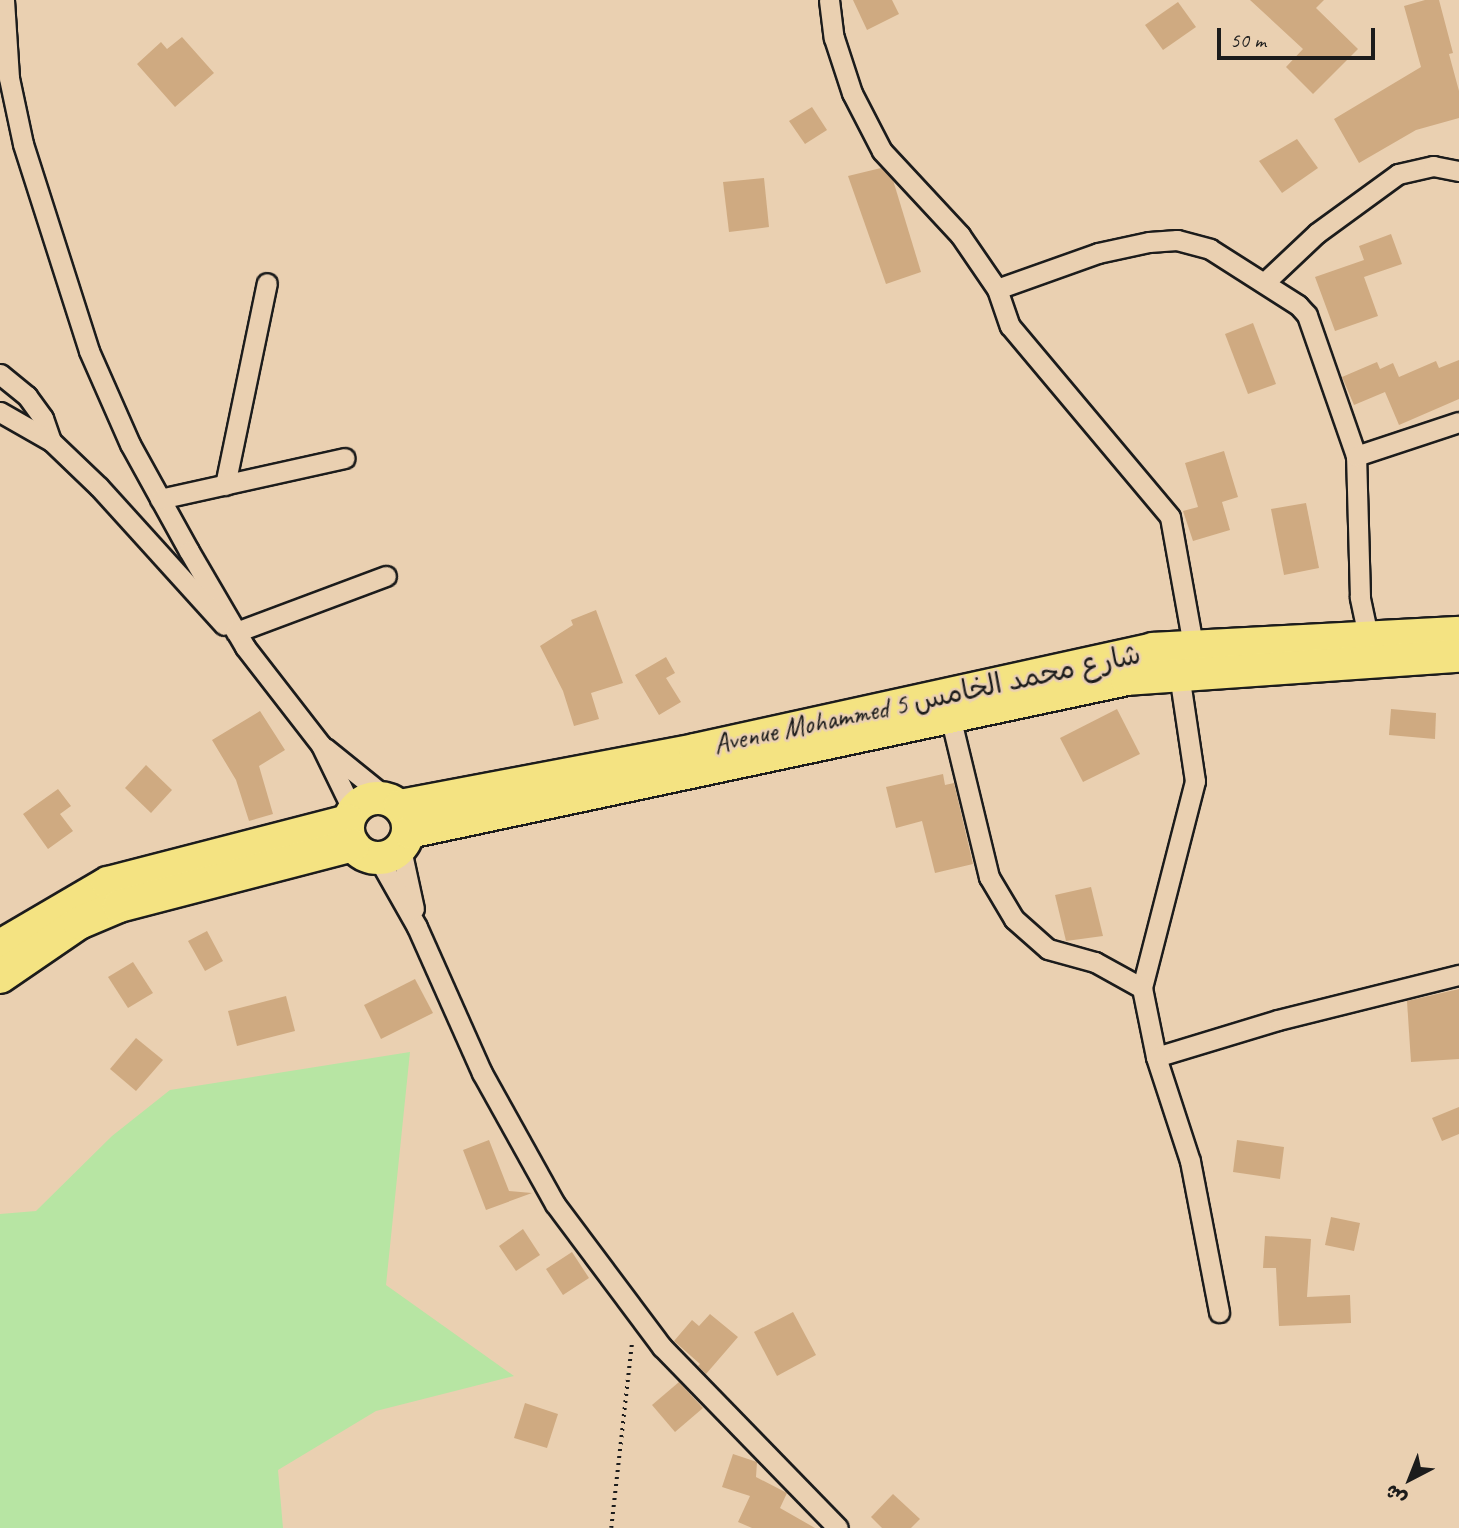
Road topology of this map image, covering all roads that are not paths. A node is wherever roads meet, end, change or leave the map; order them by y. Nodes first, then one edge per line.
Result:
1 (4, 0) edge
2 (829, 0) edge
3 (1459, 171) edge
4 (267, 283) dead end
5 (1264, 283) junction
6 (997, 289) junction
7 (0, 374) edge
8 (0, 412) edge
9 (1459, 422) edge
10 (51, 441) junction
11 (1356, 456) junction
12 (345, 458) dead end
13 (225, 485) junction
14 (160, 499) junction
15 (386, 576) dead end
16 (1459, 633) edge
17 (1367, 636) junction
18 (241, 639) junction
19 (1193, 645) junction
20 (1459, 656) edge
21 (1179, 674) junction
22 (950, 716) junction
23 (321, 745) junction
24 (379, 828) junction
25 (0, 946) edge
26 (1459, 975) edge
27 (0, 976) edge
28 (1142, 988) junction
29 (1156, 1057) junction
30 (1219, 1312) dead end
31 (838, 1528) edge

1 - 14 street
2 - 6 street
3 - 5 street
4 - 13 street
5 - 6 street
5 - 11 street
6 - 19 street
7 - 10 street
8 - 10 street
9 - 11 street
10 - 18 street
11 - 17 street
12 - 13 street
13 - 14 street
14 - 18 street
15 - 18 street
16 - 17 main road, Avenue Mohammed 5 شارع محمد الخامس
17 - 19 main road, Avenue Mohammed 5 شارع محمد الخامس
18 - 23 street
19 - 24 main road, Avenue Mohammed 5 شارع محمد الخامس
20 - 21 main road, Avenue Mohammed 5 شارع محمد الخامس
21 - 22 main road, Avenue Mohammed 5 شارع محمد الخامس
21 - 28 street
22 - 24 main road, Avenue Mohammed 5 شارع محمد الخامس
22 - 28 street
23 - 24 street
23 - 24 street
24 - 25 main road, Avenue Mohammed 5 شارع محمد الخامس
24 - 27 main road, Avenue Mohammed 5 شارع محمد الخامس
24 - 31 street
26 - 29 street
28 - 29 street
29 - 30 street

